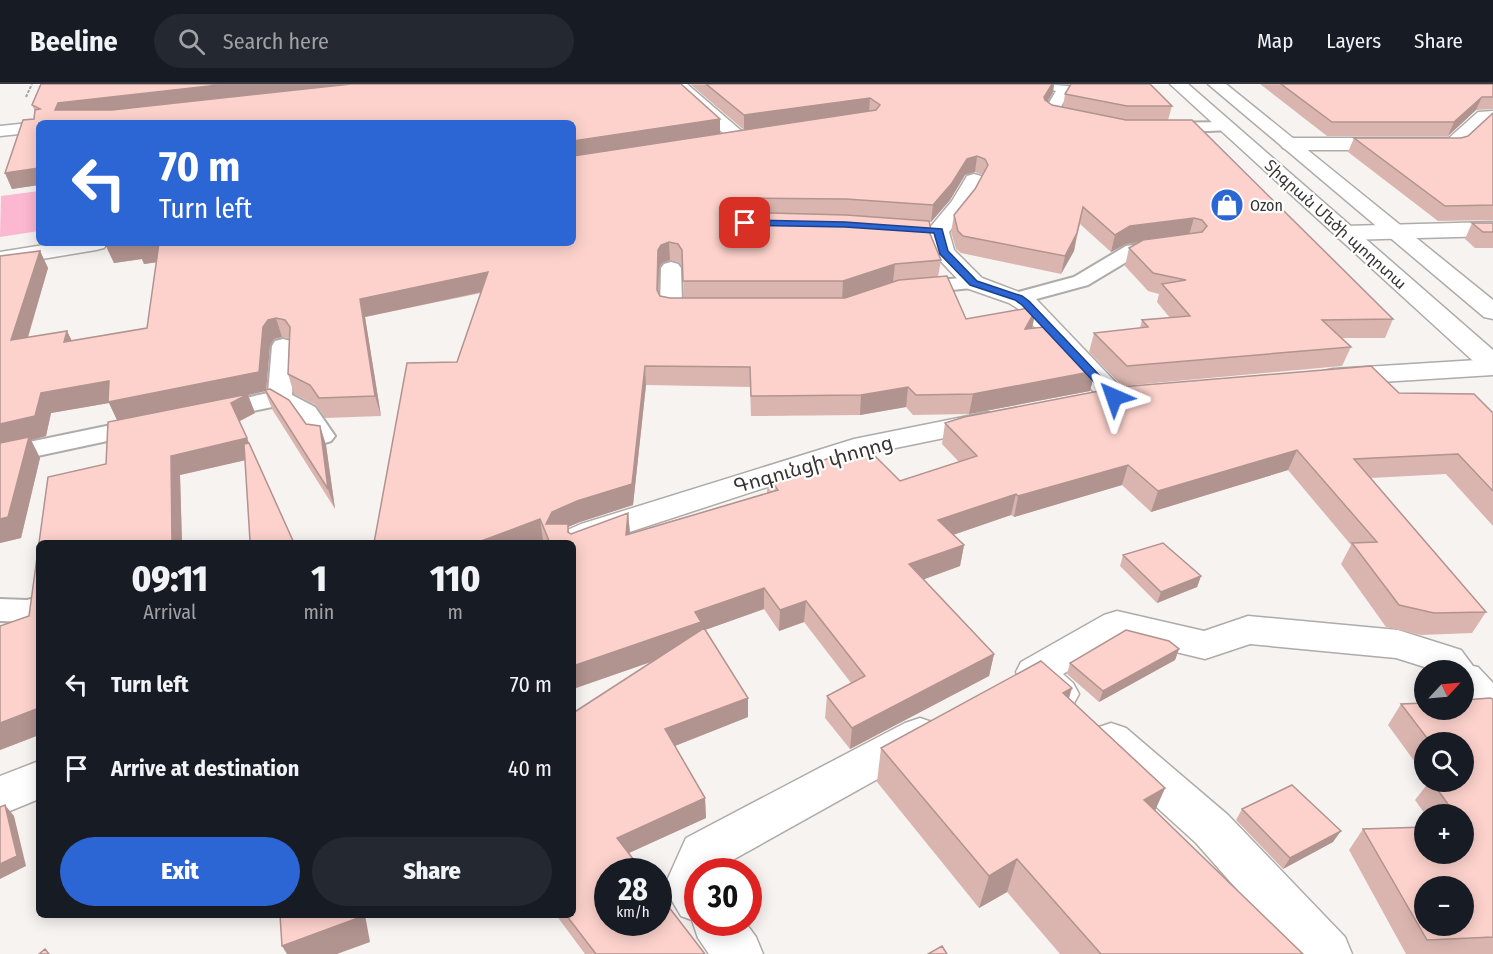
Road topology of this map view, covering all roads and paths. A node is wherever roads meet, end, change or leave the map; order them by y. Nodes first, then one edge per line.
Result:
1 (677, 84) edge
2 (1046, 84) edge
3 (1178, 84) edge
4 (1216, 84) edge
5 (1493, 116) edge
6 (1092, 122) edge
7 (36, 127) edge
8 (1227, 127) junction
9 (1146, 128) edge
10 (0, 131) edge
11 (717, 142) edge
12 (1289, 144) junction
13 (974, 180) edge
14 (1493, 229) edge
15 (1395, 231) junction
16 (1345, 233) junction
17 (1189, 243) edge
18 (78, 246) edge
19 (0, 259) edge
20 (671, 268) dead end
21 (974, 283) junction
22 (894, 290) edge
23 (1018, 298) junction
24 (718, 308) edge
25 (1493, 312) edge
26 (283, 346) dead end
27 (1493, 366) edge
28 (1311, 378) edge
29 (280, 398) junction
30 (1080, 403) edge
31 (1012, 416) edge
32 (322, 436) edge
33 (0, 456) edge
34 (575, 540) edge
35 (36, 609) edge
36 (0, 610) edge
37 (1447, 660) edge
38 (1474, 689) edge
39 (1493, 709) edge
40 (952, 718) edge
41 (36, 780) edge
42 (0, 796) edge
43 (700, 858) edge
44 (725, 936) edge
45 (738, 954) edge
46 (1327, 954) edge

1 - 11 street
2 - 6 lane
3 - 8 street, Տիգրան Մեծի պողոտա
4 - 12 street, Տիգրան Մեծի պողոտա
5 - 12 street
7 - 10 street
8 - 9 lane
8 - 16 street, Տիգրան Մեծի պողոտա
12 - 15 street, Տիգրան Մեծի պողոտա
13 - 21 street
14 - 15 street
15 - 16 street
15 - 25 street, Տիգրան Մեծի պողոտա
16 - 27 street, Տիգրան Մեծի պողոտա
17 - 23 lane
18 - 19 street
20 - 24 lane
21 - 22 lane
21 - 23 street
23 - 30 street
26 - 29 lane
27 - 28 street
29 - 32 lane
29 - 33 lane
31 - 34 street, Գոգունցի փողոց
35 - 36 lane
37 - 46 street
38 - 39 street
40 - 43 street
41 - 42 street
44 - 45 street

